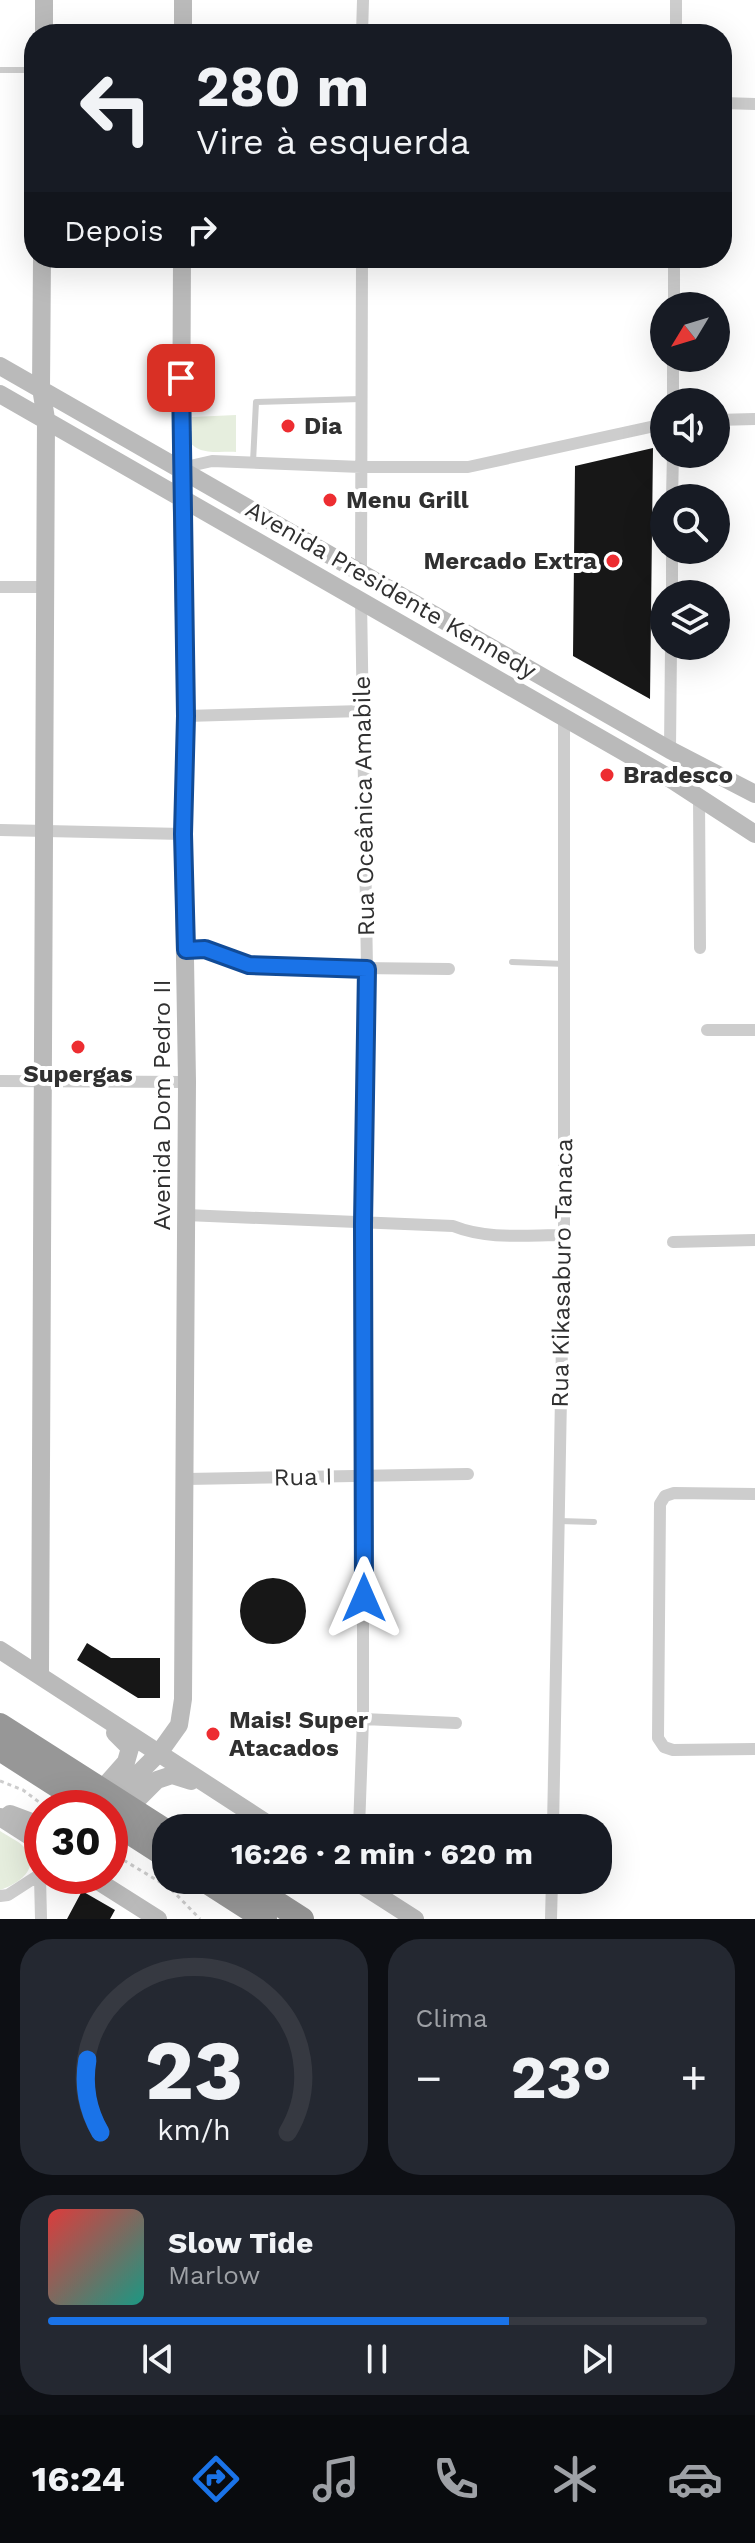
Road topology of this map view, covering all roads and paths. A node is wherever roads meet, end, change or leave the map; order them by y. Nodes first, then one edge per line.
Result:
1 (44, 0) edge
2 (183, 0) edge
3 (363, 0) edge
4 (676, 0) edge
5 (44, 24) edge
6 (183, 24) edge
7 (362, 24) edge
8 (676, 24) edge
9 (0, 70) edge
10 (24, 70) edge
11 (732, 103) edge
12 (755, 104) edge
13 (42, 268) edge
14 (182, 268) edge
15 (362, 268) edge
16 (674, 268) edge
17 (674, 292) edge
18 (0, 366) edge
19 (41, 388) junction
20 (0, 394) edge
21 (361, 399) junction
22 (46, 419) junction
23 (755, 419) edge
24 (730, 420) edge
25 (650, 427) edge
26 (253, 462) junction
27 (361, 467) junction
28 (181, 468) junction
29 (182, 496) junction
30 (361, 572) junction
31 (0, 587) edge
32 (46, 587) junction
33 (361, 600) junction
34 (671, 660) edge
35 (362, 711) junction
36 (186, 716) junction
37 (564, 717) junction
38 (670, 750) junction
39 (755, 794) edge
40 (699, 797) junction
41 (0, 830) edge
42 (45, 831) junction
43 (183, 834) junction
44 (755, 834) edge
45 (700, 948) dead end
46 (186, 950) junction
47 (512, 962) dead end
48 (565, 964) junction
49 (367, 969) junction
50 (449, 969) dead end
51 (707, 1030) dead end
52 (755, 1030) edge
53 (0, 1081) edge
54 (43, 1081) junction
55 (187, 1082) junction
56 (186, 1215) junction
57 (363, 1224) junction
58 (564, 1235) junction
59 (755, 1240) edge
60 (673, 1242) dead end
61 (468, 1474) dead end
62 (365, 1476) junction
63 (186, 1479) junction
64 (755, 1494) edge
65 (559, 1521) junction
66 (594, 1522) dead end
67 (0, 1650) edge
68 (40, 1675) junction
69 (100, 1716) junction
70 (363, 1719) junction
71 (456, 1723) dead end
72 (0, 1725) edge
73 (0, 1749) edge
74 (755, 1749) edge
75 (159, 1753) junction
76 (57, 1774) junction
77 (0, 1781) edge
78 (212, 1788) junction
79 (73, 1790) edge
80 (102, 1790) edge
81 (122, 1790) edge
82 (24, 1791) edge
83 (128, 1809) edge
84 (0, 1810) edge
85 (252, 1814) edge
86 (360, 1814) edge
87 (553, 1814) edge
88 (0, 1817) edge
89 (24, 1819) edge
90 (128, 1825) edge
91 (152, 1830) edge
92 (152, 1831) edge
93 (24, 1832) edge
94 (128, 1863) edge
95 (23, 1886) joint
96 (41, 1894) edge
97 (115, 1894) edge
98 (226, 1894) edge
99 (263, 1894) edge
100 (376, 1894) edge
101 (552, 1894) edge
102 (0, 1896) edge
103 (41, 1898) junction
104 (41, 1919) edge
105 (158, 1919) edge
106 (200, 1919) edge
107 (265, 1919) edge
108 (302, 1919) edge
109 (415, 1919) edge
110 (551, 1919) edge

1 - 5 street
2 - 6 street
3 - 7 street
4 - 8 street
9 - 10 lane
11 - 12 street
13 - 19 street
14 - 28 street, Avenida Dom Pedro II
15 - 21 street
16 - 17 street
18 - 19 street, Avenida Presidente Kennedy
19 - 22 street
19 - 28 street, Avenida Presidente Kennedy
20 - 22 street, Avenida Presidente Kennedy
21 - 26 lane
21 - 27 street
22 - 29 street, Avenida Presidente Kennedy
22 - 32 street
23 - 24 street
25 - 27 street
26 - 27 street
26 - 28 street
27 - 30 street
28 - 29 street, Avenida Dom Pedro II
28 - 30 street, Avenida Presidente Kennedy
29 - 33 street, Avenida Presidente Kennedy
29 - 36 street, Avenida Dom Pedro II
30 - 38 street, Avenida Presidente Kennedy
31 - 32 street
32 - 42 street
33 - 35 street, Rua Oceânica Amabile
33 - 37 street, Avenida Presidente Kennedy
34 - 38 street
35 - 36 street
35 - 49 street, Rua Oceânica Amabile
36 - 43 street, Avenida Dom Pedro II
37 - 40 street, Avenida Presidente Kennedy
37 - 48 street, Rua Kikasaburo Tanaca
38 - 39 street, Avenida Presidente Kennedy
40 - 44 street, Avenida Presidente Kennedy
40 - 45 street
41 - 42 street
42 - 43 street
42 - 54 street
43 - 46 street, Avenida Dom Pedro II
46 - 49 street
46 - 55 street, Avenida Dom Pedro II
47 - 48 lane
48 - 58 street, Rua Kikasaburo Tanaca
49 - 50 street
49 - 57 street, Rua Oceânica Amabile
51 - 52 street
53 - 54 street
54 - 55 street
54 - 68 street
55 - 56 street, Avenida Dom Pedro II
56 - 57 street
56 - 63 street, Avenida Dom Pedro II
57 - 58 street
57 - 62 street, Rua Oceânica Amabile
58 - 65 street, Rua Kikasaburo Tanaca
59 - 60 street
61 - 62 street, Rua I
62 - 63 street, Rua I
62 - 70 street, Rua Oceânica Amabile
63 - 75 street, Avenida Dom Pedro II
64 - 74 street
65 - 66 lane
65 - 87 street, Rua Kikasaburo Tanaca
67 - 68 street
68 - 69 street
69 - 75 street
69 - 80 street
70 - 71 street
70 - 86 street, Rua Oceânica Amabile
72 - 76 highway
73 - 76 highway
75 - 78 street
75 - 81 street, Avenida Dom Pedro II
76 - 79 highway
76 - 91 highway
77 - 82 path
78 - 83 street
78 - 85 street
84 - 89 street
88 - 93 street
90 - 92 highway
94 - 106 path
95 - 102 street
95 - 103 street
96 - 103 street
97 - 105 street
98 - 107 highway
99 - 108 highway
100 - 109 street
101 - 110 street
103 - 104 street

